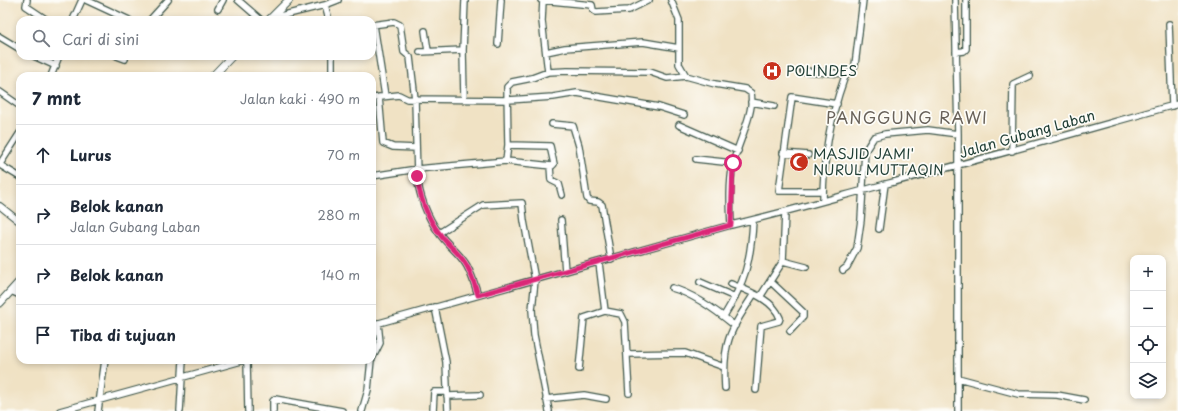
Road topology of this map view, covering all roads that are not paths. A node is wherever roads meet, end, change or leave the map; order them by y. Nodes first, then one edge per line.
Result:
1 (27, 0) edge
2 (82, 0) edge
3 (86, 0) edge
4 (168, 0) edge
5 (223, 0) edge
6 (238, 0) edge
7 (289, 0) edge
8 (338, 0) edge
9 (465, 0) edge
10 (501, 0) edge
11 (542, 0) edge
12 (649, 0) edge
13 (672, 0) edge
14 (863, 0) edge
15 (956, 0) edge
16 (966, 0) edge
17 (590, 2) edge
18 (325, 6) junction
19 (218, 9) dead end
20 (41, 16) edge
21 (75, 16) edge
22 (120, 16) edge
23 (154, 16) edge
24 (256, 16) edge
25 (273, 16) edge
26 (283, 16) edge
27 (328, 16) edge
28 (1169, 24) dead end
29 (376, 25) edge
30 (425, 31) dead end
31 (0, 37) edge
32 (376, 43) edge
33 (498, 44) dead end
34 (16, 47) edge
35 (679, 48) junction
36 (463, 50) junction
37 (428, 51) junction
38 (420, 52) dead end
39 (546, 52) junction
40 (956, 52) junction
41 (43, 60) edge
42 (58, 60) edge
43 (228, 60) edge
44 (332, 60) edge
45 (56, 66) junction
46 (804, 71) dead end
47 (53, 72) edge
48 (216, 72) edge
49 (332, 72) edge
50 (548, 72) junction
51 (846, 75) junction
52 (686, 76) junction
53 (1030, 76) dead end
54 (0, 92) edge
55 (385, 96) junction
56 (379, 98) joint
57 (464, 98) junction
58 (415, 99) junction
59 (508, 100) junction
60 (751, 102) junction
61 (16, 103) edge
62 (837, 104) junction
63 (1178, 104) edge
64 (774, 106) dead end
65 (1172, 106) junction
66 (684, 115) dead end
67 (552, 124) dead end
68 (679, 125) dead end
69 (958, 134) junction
70 (16, 139) edge
71 (508, 145) junction
72 (416, 148) junction
73 (738, 151) junction
74 (1012, 151) junction
75 (783, 153) junction
76 (808, 155) dead end
77 (696, 159) dead end
78 (506, 161) junction
79 (733, 163) junction
80 (0, 164) edge
81 (550, 166) junction
82 (958, 166) junction
83 (417, 169) junction
84 (16, 174) edge
85 (376, 175) edge
86 (885, 184) junction
87 (864, 190) junction
88 (824, 192) junction
89 (562, 196) dead end
90 (824, 201) junction
91 (0, 206) edge
92 (785, 213) junction
93 (16, 219) edge
94 (561, 220) dead end
95 (753, 220) junction
96 (731, 225) junction
97 (879, 229) dead end
98 (439, 234) junction
99 (611, 259) junction
100 (783, 261) junction
101 (599, 263) junction
102 (806, 267) dead end
103 (843, 270) dead end
104 (565, 271) junction
105 (535, 280) junction
106 (700, 282) dead end
107 (771, 282) junction
108 (731, 284) dead end
109 (16, 286) edge
110 (672, 288) dead end
111 (740, 288) junction
112 (12, 290) junction
113 (16, 292) edge
114 (754, 294) junction
115 (478, 295) junction
116 (735, 297) junction
117 (760, 297) junction
118 (0, 303) edge
119 (434, 308) junction
120 (605, 311) junction
121 (724, 316) junction
122 (376, 324) edge
123 (734, 326) junction
124 (376, 328) edge
125 (790, 331) dead end
126 (376, 350) edge
127 (627, 354) junction
128 (104, 364) edge
129 (183, 364) edge
130 (231, 364) edge
131 (246, 364) edge
132 (371, 364) edge
133 (724, 367) junction
134 (579, 369) dead end
135 (183, 377) junction
136 (958, 378) junction
137 (725, 388) dead end
138 (756, 390) dead end
139 (629, 393) dead end
140 (447, 394) junction
141 (480, 395) dead end
142 (606, 398) dead end
143 (546, 399) junction
144 (100, 400) junction
145 (1084, 400) dead end
146 (60, 411) edge
147 (98, 411) edge
148 (180, 411) edge
149 (248, 411) edge
150 (273, 411) edge
151 (342, 411) edge
152 (362, 411) edge
153 (433, 411) edge
154 (448, 411) edge
155 (549, 411) edge
156 (958, 411) edge

1 - 20 street
2 - 21 street
3 - 22 street
4 - 23 street
5 - 19 street
6 - 24 street
7 - 25 street
8 - 18 street
9 - 36 street
10 - 33 street
11 - 17 street
11 - 39 street
12 - 17 street
13 - 35 street
14 - 51 street
15 - 40 street
16 - 40 street
18 - 26 street
18 - 27 street
28 - 65 street
29 - 58 street
30 - 37 street
31 - 34 street
32 - 55 street
35 - 39 street
35 - 52 street
36 - 37 street
36 - 57 street
37 - 38 street
39 - 50 street
40 - 69 street
41 - 45 street
42 - 45 street
43 - 48 street
44 - 49 street
45 - 47 street
46 - 51 street
50 - 52 street
50 - 59 street
51 - 62 street
52 - 60 street
53 - 74 street
54 - 61 street
55 - 56 street
55 - 58 street
56 - 72 street
57 - 58 street
57 - 59 street
58 - 72 street
59 - 66 street
59 - 71 street
60 - 64 street
60 - 73 street
62 - 75 street
62 - 88 street
63 - 65 street, Jalan Gubang Laban
65 - 74 street, Jalan Gubang Laban
67 - 99 street
68 - 73 street
69 - 82 street
69 - 87 street
70 - 80 street
71 - 78 street
71 - 81 street
72 - 83 street
73 - 79 street
74 - 82 street, Jalan Gubang Laban
75 - 76 street
75 - 88 street
77 - 79 street
78 - 81 street
78 - 83 street
79 - 96 street
80 - 84 street
81 - 89 street
82 - 86 street, Jalan Gubang Laban
82 - 136 street
83 - 85 street
83 - 98 street
86 - 87 street, Jalan Gubang Laban
86 - 97 street
87 - 90 street, Jalan Gubang Laban
87 - 103 street
88 - 90 street
90 - 92 street, Jalan Gubang Laban
91 - 93 street
92 - 95 street, Jalan Gubang Laban
92 - 100 street
94 - 104 street
95 - 96 street, Jalan Gubang Laban
95 - 111 street
96 - 99 street, Jalan Gubang Laban
98 - 105 street
98 - 115 street
99 - 101 street, Jalan Gubang Laban
100 - 102 street
100 - 107 street
101 - 104 street, Jalan Gubang Laban
101 - 120 street
104 - 105 street, Jalan Gubang Laban
105 - 115 street, Jalan Gubang Laban
105 - 143 street
106 - 116 street
107 - 117 street
107 - 125 street
108 - 111 street
109 - 112 street
110 - 121 street
111 - 114 street
111 - 116 street
112 - 113 street
112 - 118 street
114 - 117 street
114 - 123 street
115 - 119 street, Jalan Gubang Laban
116 - 121 street
117 - 138 street
119 - 122 street, Jalan Gubang Laban
119 - 140 street
120 - 127 street
120 - 134 street
121 - 123 street
123 - 133 street
124 - 126 street
127 - 133 street
127 - 139 street
128 - 144 street
129 - 135 street
130 - 135 street
131 - 149 street
132 - 152 street
133 - 137 street
135 - 144 street
135 - 148 street
136 - 145 street
136 - 156 street
140 - 141 street
140 - 153 street
140 - 154 street
142 - 143 street
143 - 155 street
144 - 146 street
144 - 147 street
150 - 151 street

